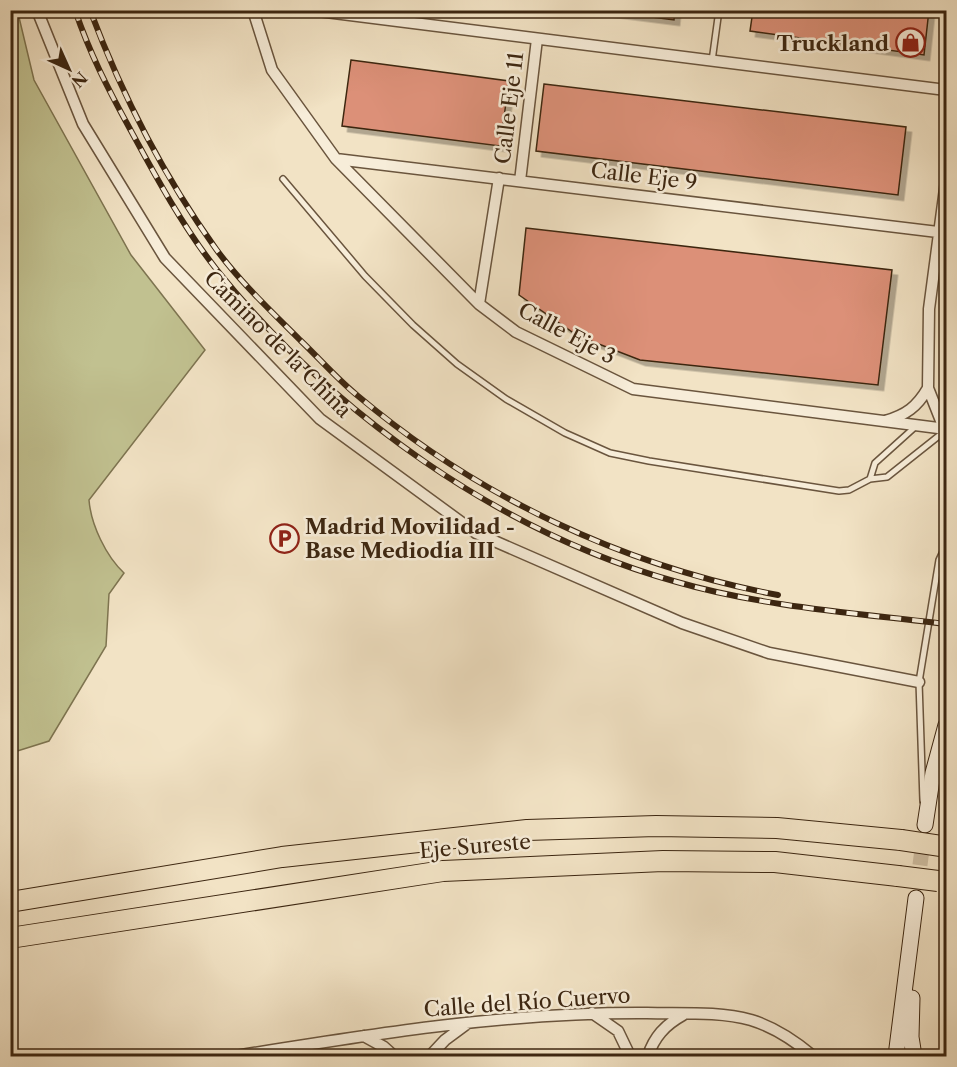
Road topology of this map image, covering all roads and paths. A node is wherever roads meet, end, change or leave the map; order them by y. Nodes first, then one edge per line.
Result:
1 (37, 10) edge
2 (253, 10) edge
3 (310, 10) edge
4 (719, 10) edge
5 (537, 39) junction
6 (712, 63) junction
7 (946, 90) edge
8 (336, 159) junction
9 (499, 178) junction
10 (283, 179) dead end
11 (520, 181) junction
12 (946, 181) edge
13 (943, 232) edge
14 (479, 304) junction
15 (928, 388) junction
16 (879, 423) junction
17 (915, 427) junction
18 (946, 431) edge
19 (870, 479) junction
20 (946, 545) edge
21 (919, 682) junction
22 (946, 725) edge
23 (925, 825) joint
24 (944, 847) edge
25 (942, 882) edge
26 (916, 898) tunnel mouth
27 (10, 902) edge
28 (914, 914) junction
29 (10, 938) edge
30 (591, 1013) junction
31 (685, 1014) junction
32 (470, 1021) junction
33 (363, 1036) junction
34 (246, 1055) edge
35 (235, 1056) edge
36 (394, 1056) edge
37 (430, 1056) edge
38 (630, 1056) edge
39 (648, 1056) edge
40 (813, 1056) edge
41 (896, 1056) edge
42 (914, 1056) edge

1 - 21 street, Camino de la China
2 - 8 street, Calle Eje 3
3 - 5 street
4 - 6 lane
5 - 6 street
5 - 11 street, Calle Eje 11
6 - 7 street
8 - 9 street, Calle Eje 9
8 - 14 street, Calle Eje 3
9 - 11 street, Calle Eje 9
9 - 14 street, Calle Eje 11
10 - 19 lane
11 - 13 street, Calle Eje 9
12 - 13 street
13 - 15 street
14 - 16 street, Calle Eje 3
15 - 16 street, Calle Eje 3
15 - 18 street
16 - 17 street
17 - 18 street
17 - 19 lane
18 - 19 lane
20 - 21 lane
21 - 23 lane
22 - 23 main road
24 - 27 highway, Eje Sureste, bridge
25 - 29 highway, Eje Sureste, bridge
26 - 28 main road
28 - 41 main road
28 - 42 main road
30 - 31 street, Calle del Río Cuervo
30 - 32 street, Calle del Río Cuervo
30 - 38 street
31 - 39 street
31 - 40 street, Calle del Río Cuervo
32 - 33 street, Calle del Río Cuervo
32 - 37 street
33 - 34 street, Calle del Río Cuervo
33 - 36 street
34 - 35 street, Calle del Río Cuervo

